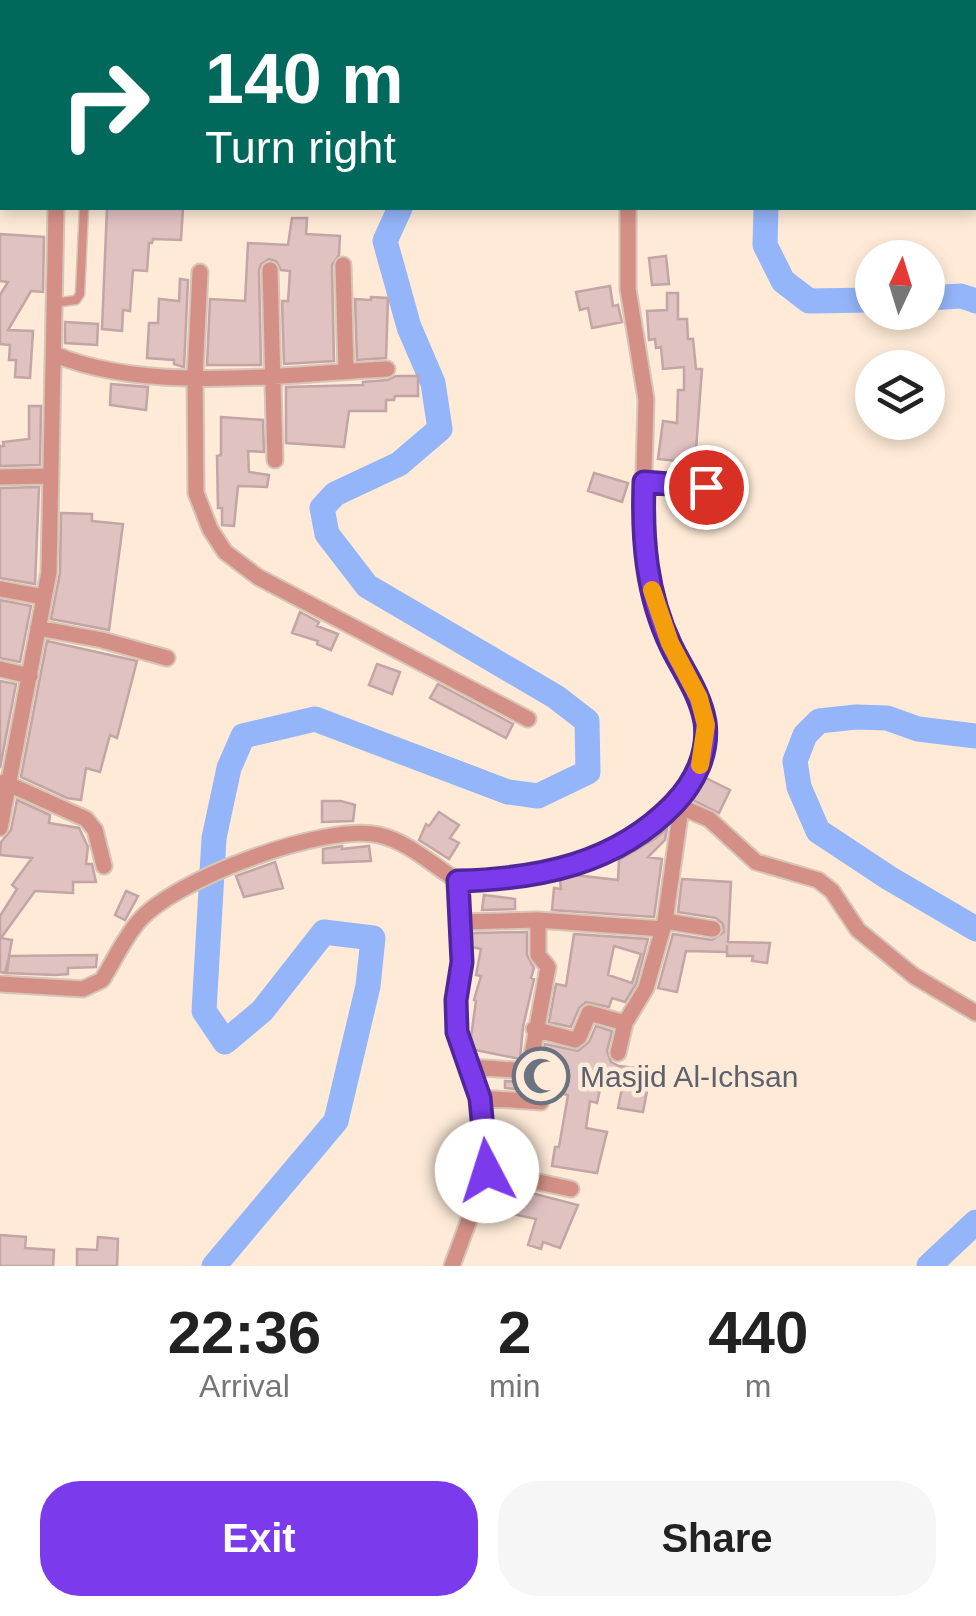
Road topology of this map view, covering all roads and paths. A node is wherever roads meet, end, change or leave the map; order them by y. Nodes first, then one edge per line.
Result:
1 (56, 210) edge
2 (84, 210) edge
3 (628, 210) edge
4 (344, 264) dead end
5 (270, 270) dead end
6 (200, 272) dead end
7 (54, 303) junction
8 (54, 354) junction
9 (84, 367) junction
10 (387, 369) dead end
11 (346, 371) junction
12 (272, 374) junction
13 (195, 376) junction
14 (54, 380) junction
15 (275, 460) dead end
16 (0, 476) edge
17 (50, 476) junction
18 (644, 482) junction
19 (728, 489) dead end
20 (0, 589) edge
21 (44, 597) junction
22 (38, 628) junction
23 (167, 658) dead end
24 (0, 670) edge
25 (30, 676) junction
26 (528, 719) dead end
27 (5, 783) edge
28 (682, 801) junction
29 (0, 828) edge
30 (104, 866) dead end
31 (458, 881) junction
32 (538, 920) junction
33 (461, 922) junction
34 (664, 925) junction
35 (713, 929) dead end
36 (0, 984) edge
37 (976, 1014) edge
38 (625, 1023) junction
39 (534, 1029) junction
40 (618, 1053) dead end
41 (471, 1068) junction
42 (480, 1098) junction
43 (541, 1102) dead end
44 (487, 1171) junction
45 (571, 1189) dead end
46 (452, 1266) edge

1 - 7 street
2 - 7 lane
3 - 18 street
4 - 11 street
5 - 12 street
6 - 13 street
7 - 8 street
8 - 9 street
8 - 14 street
9 - 13 street
9 - 14 street
10 - 11 street
11 - 12 street
12 - 13 street
12 - 15 street
13 - 26 street
14 - 17 street
16 - 17 street
17 - 21 street
18 - 19 street
18 - 28 street
20 - 21 street
21 - 22 street
22 - 23 street
22 - 25 street
24 - 25 street
25 - 27 street
27 - 29 street
27 - 30 street
28 - 31 street
28 - 34 street
28 - 37 street
31 - 33 street
31 - 36 street
32 - 33 street
32 - 34 street
32 - 39 street
33 - 41 street
34 - 35 street
34 - 38 street
38 - 39 street
38 - 40 street
39 - 41 street
41 - 42 street
42 - 43 street
42 - 44 street
44 - 45 street
44 - 46 street

